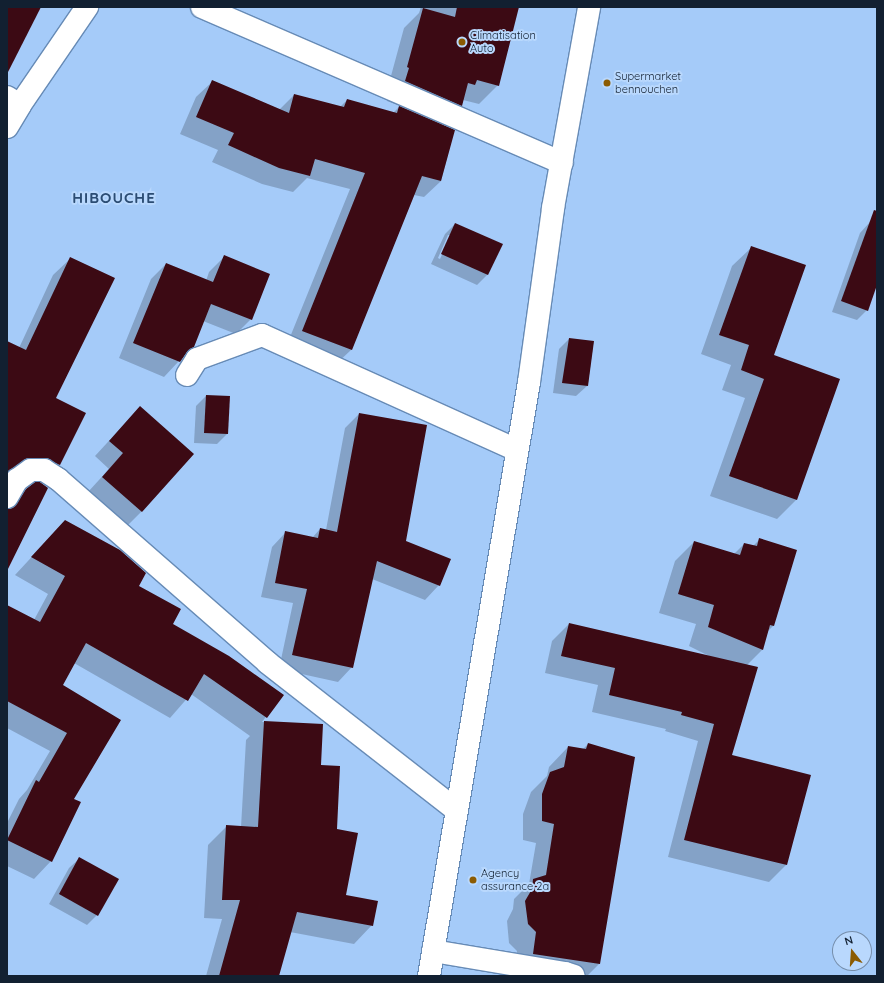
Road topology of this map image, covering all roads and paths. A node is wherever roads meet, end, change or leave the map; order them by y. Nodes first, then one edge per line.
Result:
1 (87, 7) edge
2 (202, 7) edge
3 (589, 7) edge
4 (14, 101) edge
5 (7, 126) edge
6 (562, 163) junction
7 (187, 375) dead end
8 (517, 450) junction
9 (7, 497) edge
10 (456, 810) junction
11 (433, 951) junction
12 (429, 976) edge
13 (574, 976) edge

1 - 4 main road
2 - 6 main road
3 - 6 main road
4 - 5 main road
6 - 8 main road
7 - 8 main road
8 - 10 main road
9 - 10 main road
10 - 11 main road
11 - 12 main road
11 - 13 main road

